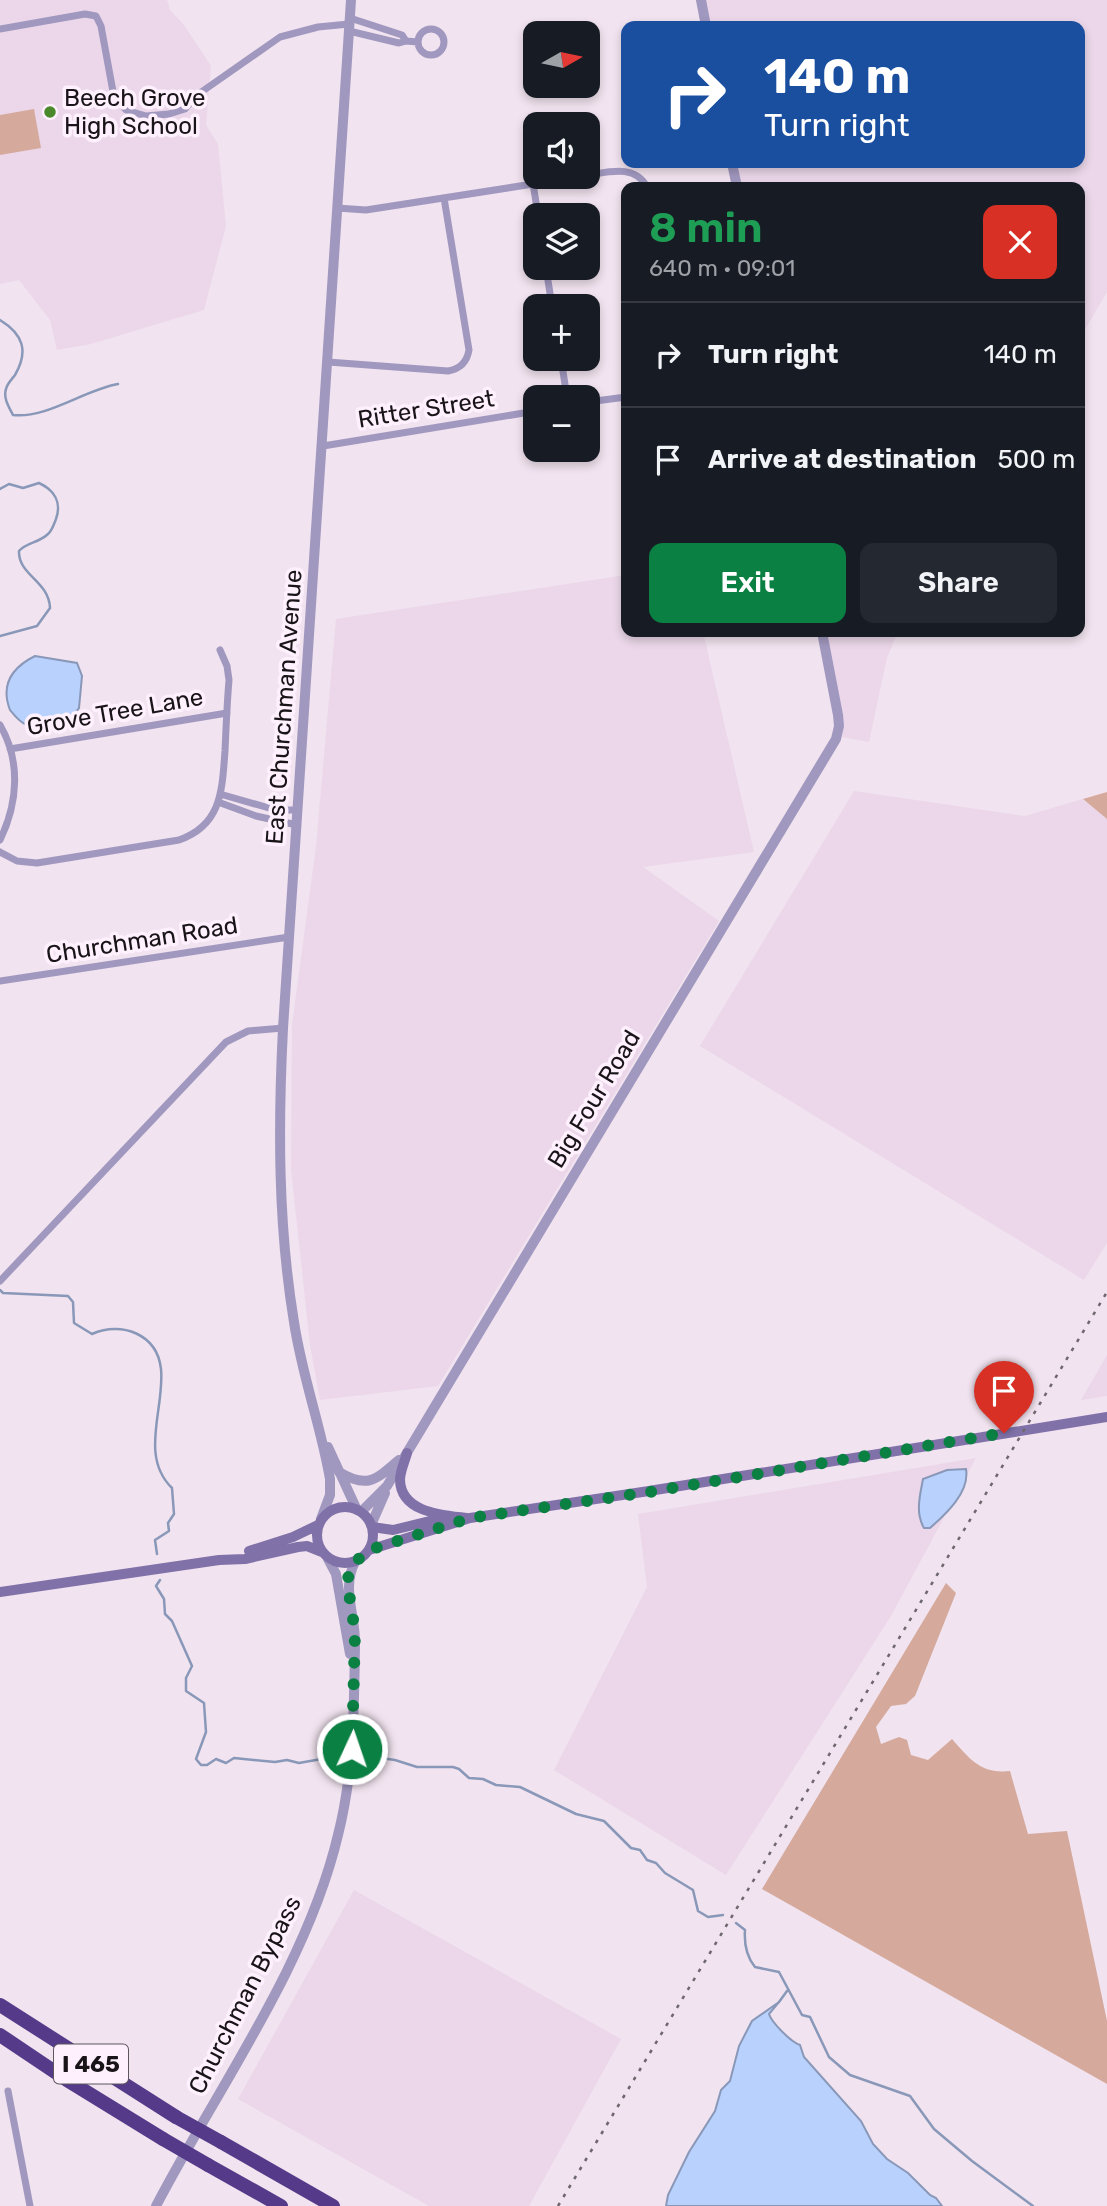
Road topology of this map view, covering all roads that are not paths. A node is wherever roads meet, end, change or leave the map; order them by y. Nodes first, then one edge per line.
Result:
1 (351, 0) edge
2 (701, 0) edge
3 (705, 21) edge
4 (349, 24) junction
5 (0, 29) edge
6 (406, 41) junction
7 (418, 42) dead end
8 (600, 173) edge
9 (644, 182) edge
10 (523, 183) edge
11 (444, 198) junction
12 (337, 208) junction
13 (328, 362) junction
14 (621, 398) edge
15 (600, 400) edge
16 (523, 413) edge
17 (323, 446) junction
18 (823, 637) edge
19 (220, 650) dead end
20 (227, 713) junction
21 (0, 724) edge
22 (10, 750) junction
23 (219, 798) junction
24 (298, 810) junction
25 (297, 825) junction
26 (0, 840) edge
27 (0, 852) edge
28 (289, 937) junction
29 (0, 981) edge
30 (283, 1028) junction
31 (0, 1281) edge
32 (306, 1384) junction
33 (1107, 1417) edge
34 (407, 1453) junction
35 (339, 1472) junction
36 (387, 1486) junction
37 (359, 1511) junction
38 (452, 1516) junction
39 (470, 1518) junction
40 (320, 1522) junction
41 (372, 1526) junction
42 (369, 1550) junction
43 (325, 1555) junction
44 (219, 1560) junction
45 (355, 1562) junction
46 (0, 1592) edge
47 (353, 1668) junction
48 (0, 2004) edge
49 (0, 2035) edge
50 (8, 2091) dead end
51 (30, 2206) edge
52 (156, 2206) edge
53 (281, 2206) edge
54 (333, 2206) edge

1 - 4 street, East Churchman Avenue
2 - 3 street
4 - 5 street
4 - 6 street
4 - 6 street
4 - 12 street, East Churchman Avenue
6 - 7 street
8 - 9 street
10 - 11 street
11 - 12 street
11 - 13 street
12 - 13 street, East Churchman Avenue
13 - 17 street, East Churchman Avenue
14 - 15 street
16 - 17 street, Ritter Street
17 - 24 street, East Churchman Avenue
18 - 34 street, Big Four Road
19 - 20 street
20 - 22 street, Grove Tree Lane
20 - 23 street
21 - 22 street
22 - 26 street
23 - 24 street
23 - 25 street
23 - 27 street
24 - 25 street, East Churchman Avenue
25 - 28 street, East Churchman Avenue
28 - 29 street, Churchman Road
28 - 30 street, East Churchman Avenue
30 - 31 street
30 - 32 street
32 - 35 street
32 - 40 street
33 - 39 main road
34 - 35 street
34 - 36 street, Big Four Road
34 - 38 main road
35 - 37 street
36 - 37 street, Big Four Road
36 - 41 street, Big Four Road
37 - 40 main road
37 - 41 main road
38 - 39 main road
38 - 41 main road
39 - 42 main road
40 - 43 main road
40 - 44 main road
41 - 42 main road
42 - 45 main road
43 - 44 main road
43 - 45 main road
43 - 47 street, Churchman Bypass
44 - 46 main road
45 - 47 street, Churchman Bypass
47 - 52 street, Churchman Bypass
48 - 54 highway, I 465, bridge
49 - 53 highway, I 465, bridge
50 - 51 street

